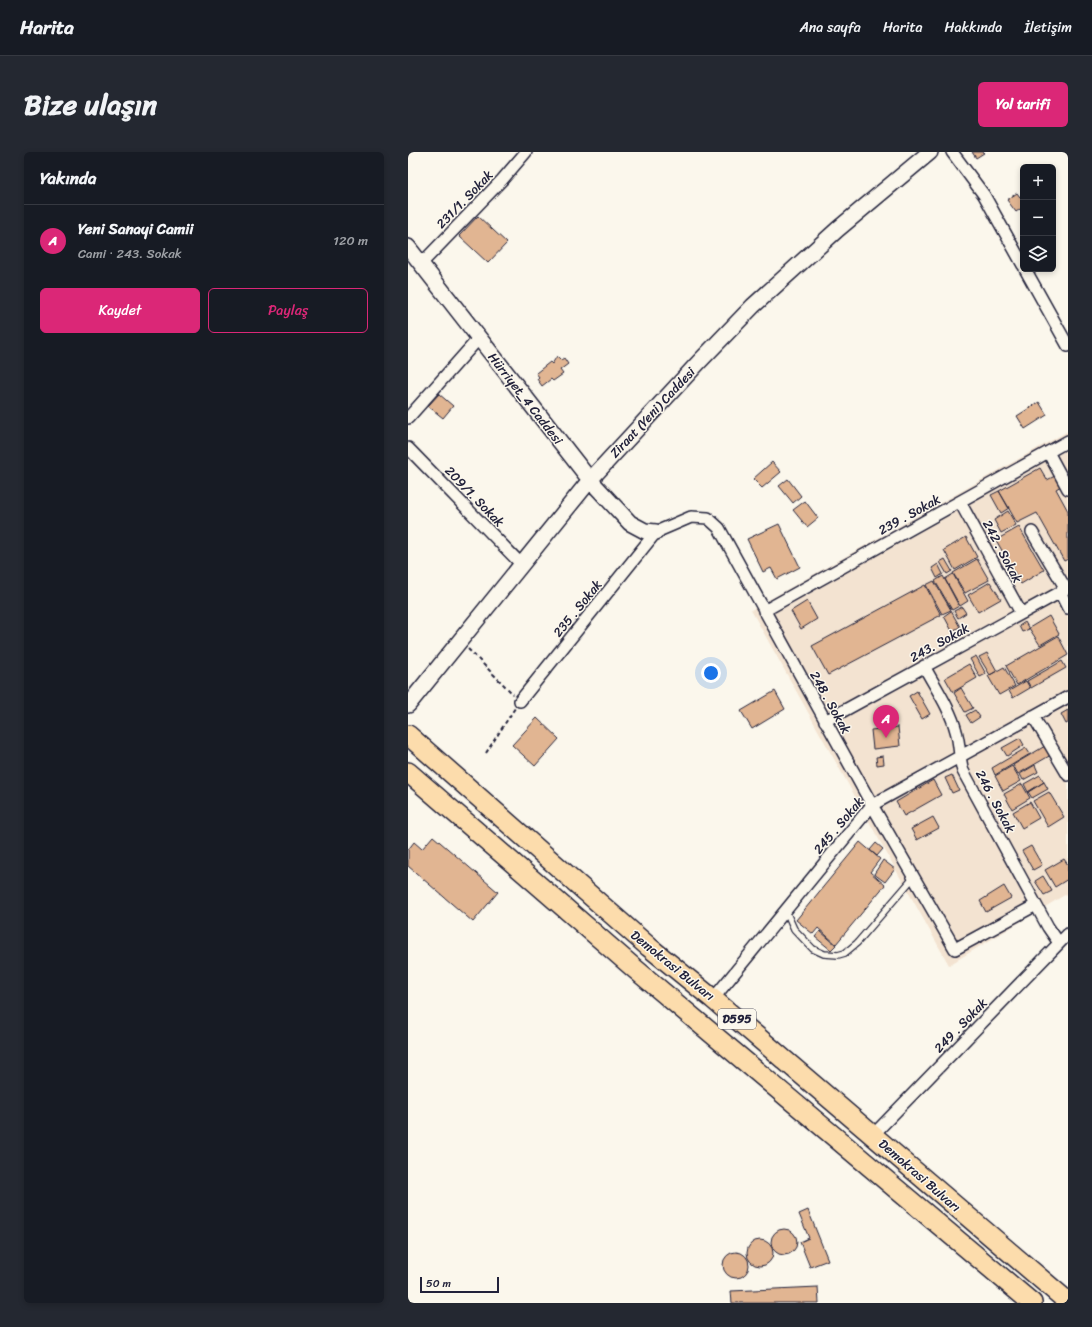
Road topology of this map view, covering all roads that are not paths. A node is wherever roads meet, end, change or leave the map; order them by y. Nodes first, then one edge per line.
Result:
1 (526, 152) edge
2 (930, 152) edge
3 (952, 152) edge
4 (408, 247) edge
5 (1020, 260) edge
6 (421, 264) junction
7 (1028, 272) edge
8 (479, 338) junction
9 (1068, 346) edge
10 (408, 418) edge
11 (1068, 441) edge
12 (408, 448) edge
13 (1048, 452) junction
14 (590, 480) junction
15 (1068, 489) edge
16 (960, 502) junction
17 (656, 532) junction
18 (1032, 532) dead end
19 (521, 564) junction
20 (1064, 589) edge
21 (1068, 608) edge
22 (764, 611) junction
23 (1021, 613) junction
24 (924, 666) junction
25 (1068, 697) edge
26 (520, 701) road end
27 (408, 705) edge
28 (1033, 716) junction
29 (825, 721) junction
30 (408, 735) edge
31 (960, 757) junction
32 (408, 772) edge
33 (1068, 775) edge
34 (872, 805) junction
35 (914, 878) junction
36 (1036, 905) junction
37 (786, 910) junction
38 (1068, 934) edge
39 (1059, 943) junction
40 (714, 999) junction
41 (873, 1135) junction
42 (1068, 1302) edge
43 (1032, 1303) edge

1 - 6 street, 231/1. Sokak
2 - 14 street, Ziraat (Yeni) Caddesi
3 - 5 street
4 - 6 street, Hürriyet_4 Caddesi
6 - 8 street, Hürriyet_4 Caddesi
7 - 9 street
8 - 10 street
8 - 14 street, Hürriyet_4 Caddesi
11 - 13 street, 239 . Sokak
12 - 19 street, 209/1. Sokak
13 - 15 street
13 - 16 street, 239 . Sokak
14 - 17 street, Hürriyet_4 Caddesi
14 - 19 street, Ziraat (Yeni) Caddesi
16 - 22 street, 239 . Sokak
16 - 23 street, 242 . Sokak
17 - 22 street, 248 . Sokak
17 - 26 street, 235 . Sokak
18 - 20 street
19 - 27 street, Ziraat (Yeni) Caddesi
20 - 21 street
20 - 23 street, 243. Sokak
22 - 29 street, 248 . Sokak
23 - 24 street, 243. Sokak
24 - 29 street, 243. Sokak
24 - 31 street, 246 . Sokak
25 - 28 street, 245 . Sokak
28 - 31 street, 245 . Sokak
28 - 33 street
29 - 34 street, 248 . Sokak
30 - 40 highway, Demokrasi Bulvarı / D595
31 - 34 street, 245 . Sokak
31 - 36 street, 246 . Sokak
32 - 43 highway, Demokrasi Bulvarı / D595
34 - 35 street, 248 . Sokak
34 - 37 street, 245 . Sokak
35 - 36 street, 248 . Sokak
35 - 37 lane
36 - 39 street, 246 . Sokak
37 - 40 street, 245 . Sokak
38 - 39 street, 249 . Sokak
39 - 41 street, 249 . Sokak
40 - 41 highway, Demokrasi Bulvarı / D595
41 - 42 highway, Demokrasi Bulvarı / D595

